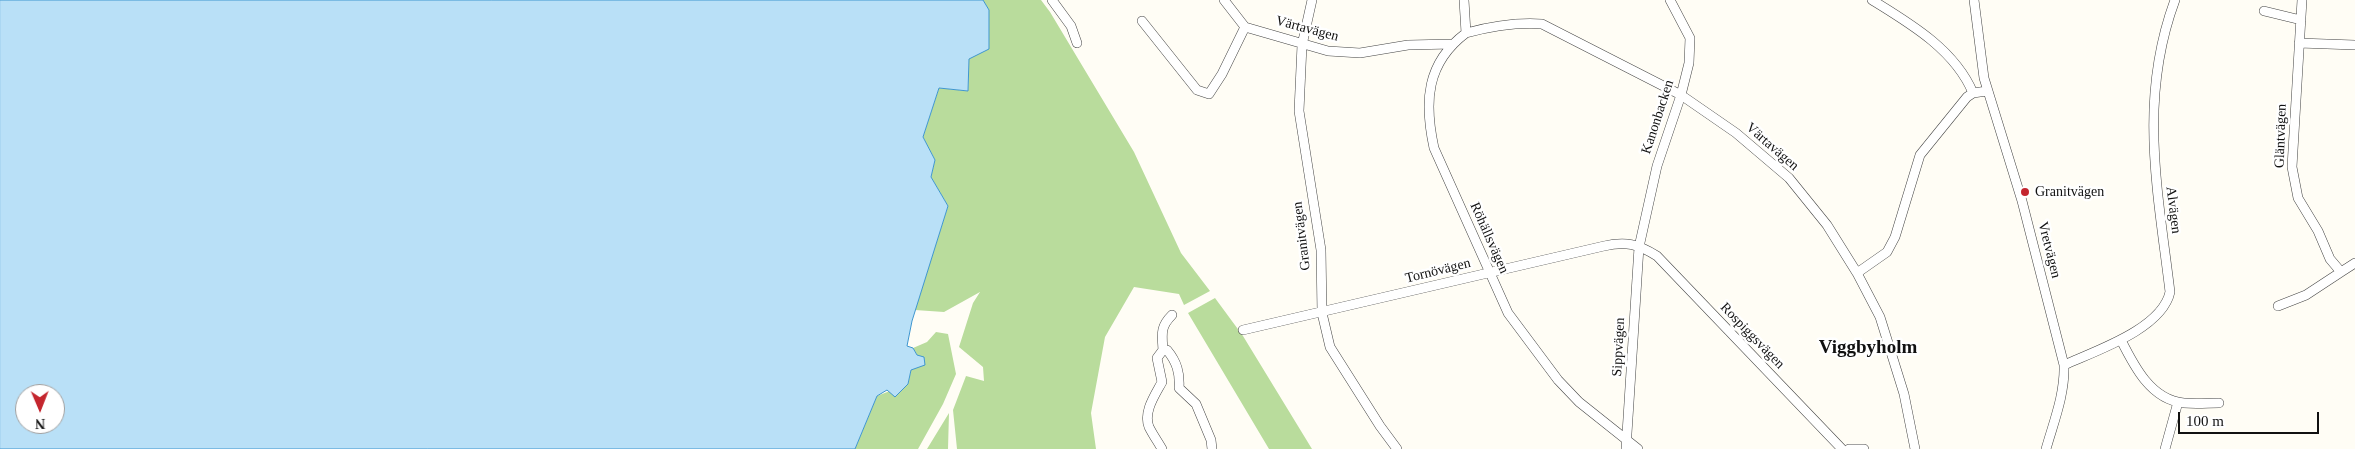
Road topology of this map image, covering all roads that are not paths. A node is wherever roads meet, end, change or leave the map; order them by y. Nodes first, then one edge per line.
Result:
1 (1052, 0) edge
2 (1224, 0) edge
3 (1312, 0) edge
4 (1464, 0) edge
5 (1670, 0) edge
6 (1872, 0) edge
7 (1974, 0) edge
8 (2175, 0) edge
9 (2302, 0) edge
10 (2264, 11) dead end
11 (2301, 20) junction
12 (1142, 21) dead end
13 (1245, 27) junction
14 (1466, 33) junction
15 (1077, 43) dead end
16 (1452, 44) junction
17 (2299, 44) junction
18 (1302, 45) junction
19 (2355, 45) edge
20 (1987, 90) junction
21 (1974, 93) junction
22 (1682, 95) junction
23 (1639, 247) junction
24 (2355, 263) edge
25 (1492, 272) junction
26 (2341, 272) junction
27 (1857, 273) junction
28 (2278, 306) dead end
29 (1322, 313) junction
30 (1172, 315) dead end
31 (1243, 330) dead end
32 (2121, 340) junction
33 (1164, 350) junction
34 (2064, 365) junction
35 (2178, 402) junction
36 (2220, 403) dead end
37 (1627, 445) edge
38 (1162, 449) edge
39 (1212, 449) edge
40 (1397, 449) edge
41 (1638, 449) edge
42 (1842, 449) edge
43 (1849, 449) edge
44 (1864, 449) edge
45 (1915, 449) edge
46 (2046, 449) edge
47 (2165, 449) edge

1 - 15 street
2 - 13 street
3 - 18 street, Granitvägen
4 - 14 street
5 - 22 street, Kanonbacken
6 - 21 street
7 - 20 street, Vretvägen
8 - 32 street, Alvägen
9 - 11 street, Gläntvägen
10 - 11 street
11 - 17 street, Gläntvägen
12 - 13 street
13 - 18 street, Värtavägen
14 - 16 street, Röhällsvägen
14 - 22 street, Värtavägen
16 - 18 street, Värtavägen
16 - 25 street, Röhällsvägen
17 - 19 street
17 - 26 street, Gläntvägen
18 - 29 street, Granitvägen
20 - 21 street
20 - 34 street, Vretvägen
21 - 27 street
22 - 23 street, Kanonbacken
22 - 27 street, Värtavägen
23 - 25 street, Tornövägen
23 - 37 street, Sippvägen
23 - 42 street, Rospiggsvägen
24 - 26 street
25 - 29 street, Tornövägen
25 - 37 street, Röhällsvägen
26 - 28 street
27 - 45 street, Värtavägen
29 - 31 street, Tornövägen
29 - 40 street, Granitvägen
30 - 33 street
32 - 34 street, Alvägen
32 - 35 street
33 - 38 street
33 - 39 street
34 - 46 street, Vretvägen
35 - 36 street
35 - 47 street
37 - 41 street, Röhällsvägen
43 - 44 street

